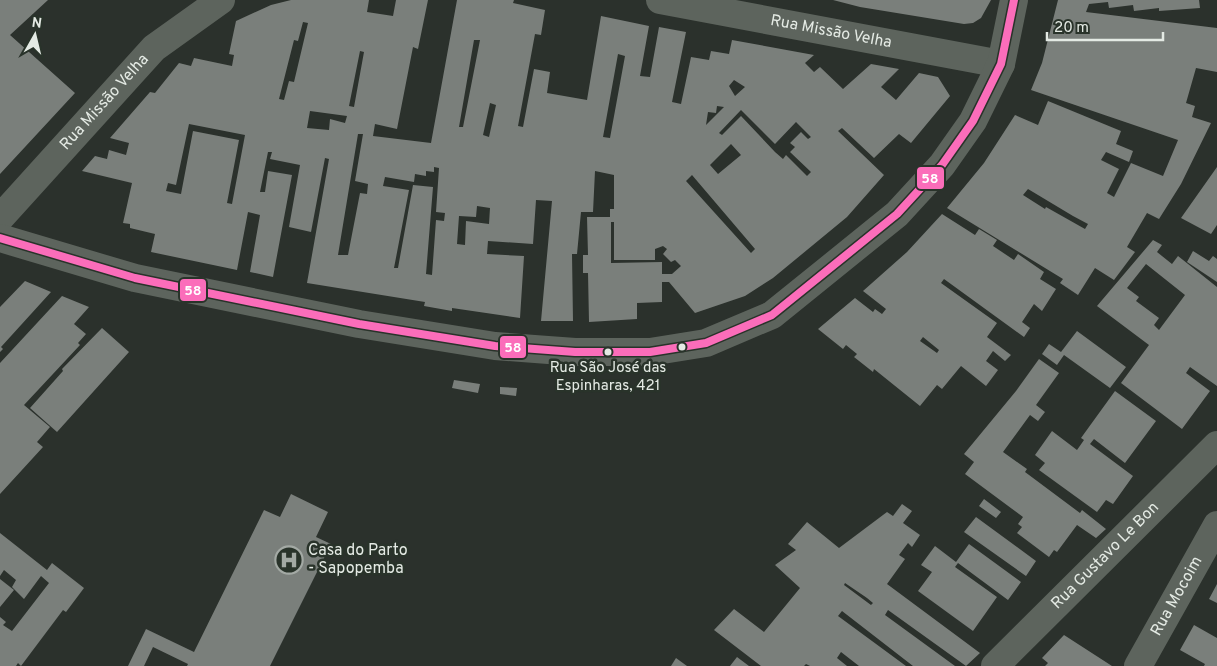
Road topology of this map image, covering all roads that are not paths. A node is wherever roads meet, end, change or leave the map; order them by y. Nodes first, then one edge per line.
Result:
1 (222, 0) edge
2 (660, 0) edge
3 (1014, 0) edge
4 (1001, 64) junction
5 (0, 218) edge
6 (0, 238) edge
7 (1217, 444) edge
8 (1217, 525) edge
9 (995, 666) edge
10 (1138, 666) edge

1 - 5 street, Rua Missão Velha
2 - 4 street, Rua Missão Velha
3 - 4 street
4 - 6 street
7 - 9 street, Rua Gustavo Le Bon
8 - 10 street, Rua Mocoim

